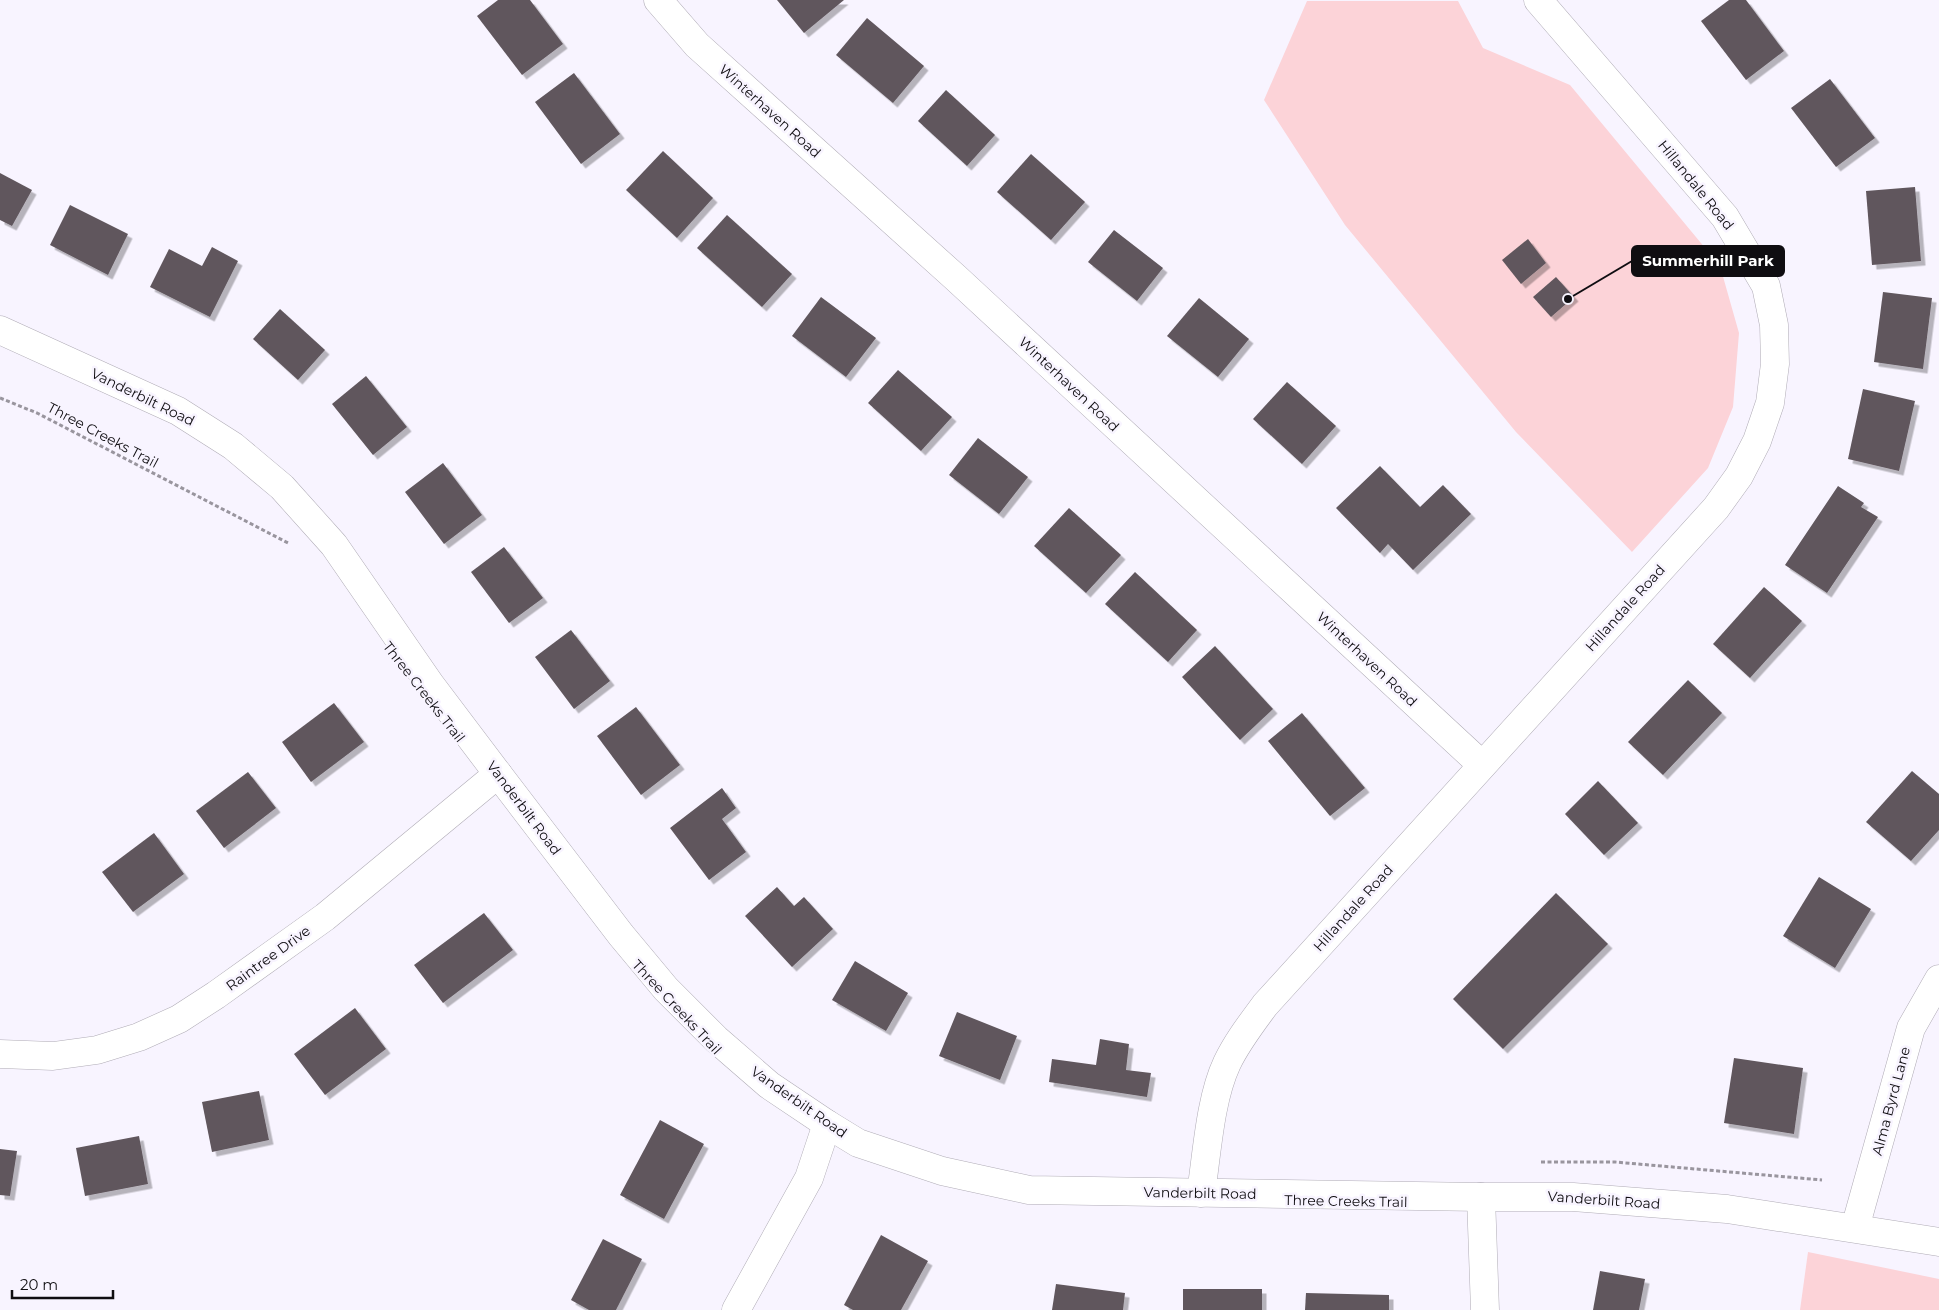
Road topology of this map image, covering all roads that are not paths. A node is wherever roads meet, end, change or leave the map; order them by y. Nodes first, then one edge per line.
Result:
1 (658, 0) edge
2 (1538, 0) edge
3 (0, 330) edge
4 (1482, 765) junction
5 (498, 774) junction
6 (1939, 979) edge
7 (0, 1054) edge
8 (827, 1124) junction
9 (1202, 1193) junction
10 (1481, 1197) junction
11 (1856, 1228) junction
12 (1939, 1242) edge
13 (736, 1310) edge
14 (1485, 1310) edge

1 - 4 street, Winterhaven Road
2 - 4 street, Hillandale Road
3 - 5 street, Vanderbilt Road
4 - 9 street, Hillandale Road
5 - 7 street, Raintree Drive
5 - 8 street, Vanderbilt Road
6 - 11 street, Alma Byrd Lane
8 - 9 street, Vanderbilt Road
8 - 13 street
9 - 10 street, Vanderbilt Road
10 - 11 street, Vanderbilt Road
10 - 14 street
11 - 12 street, Vanderbilt Road

